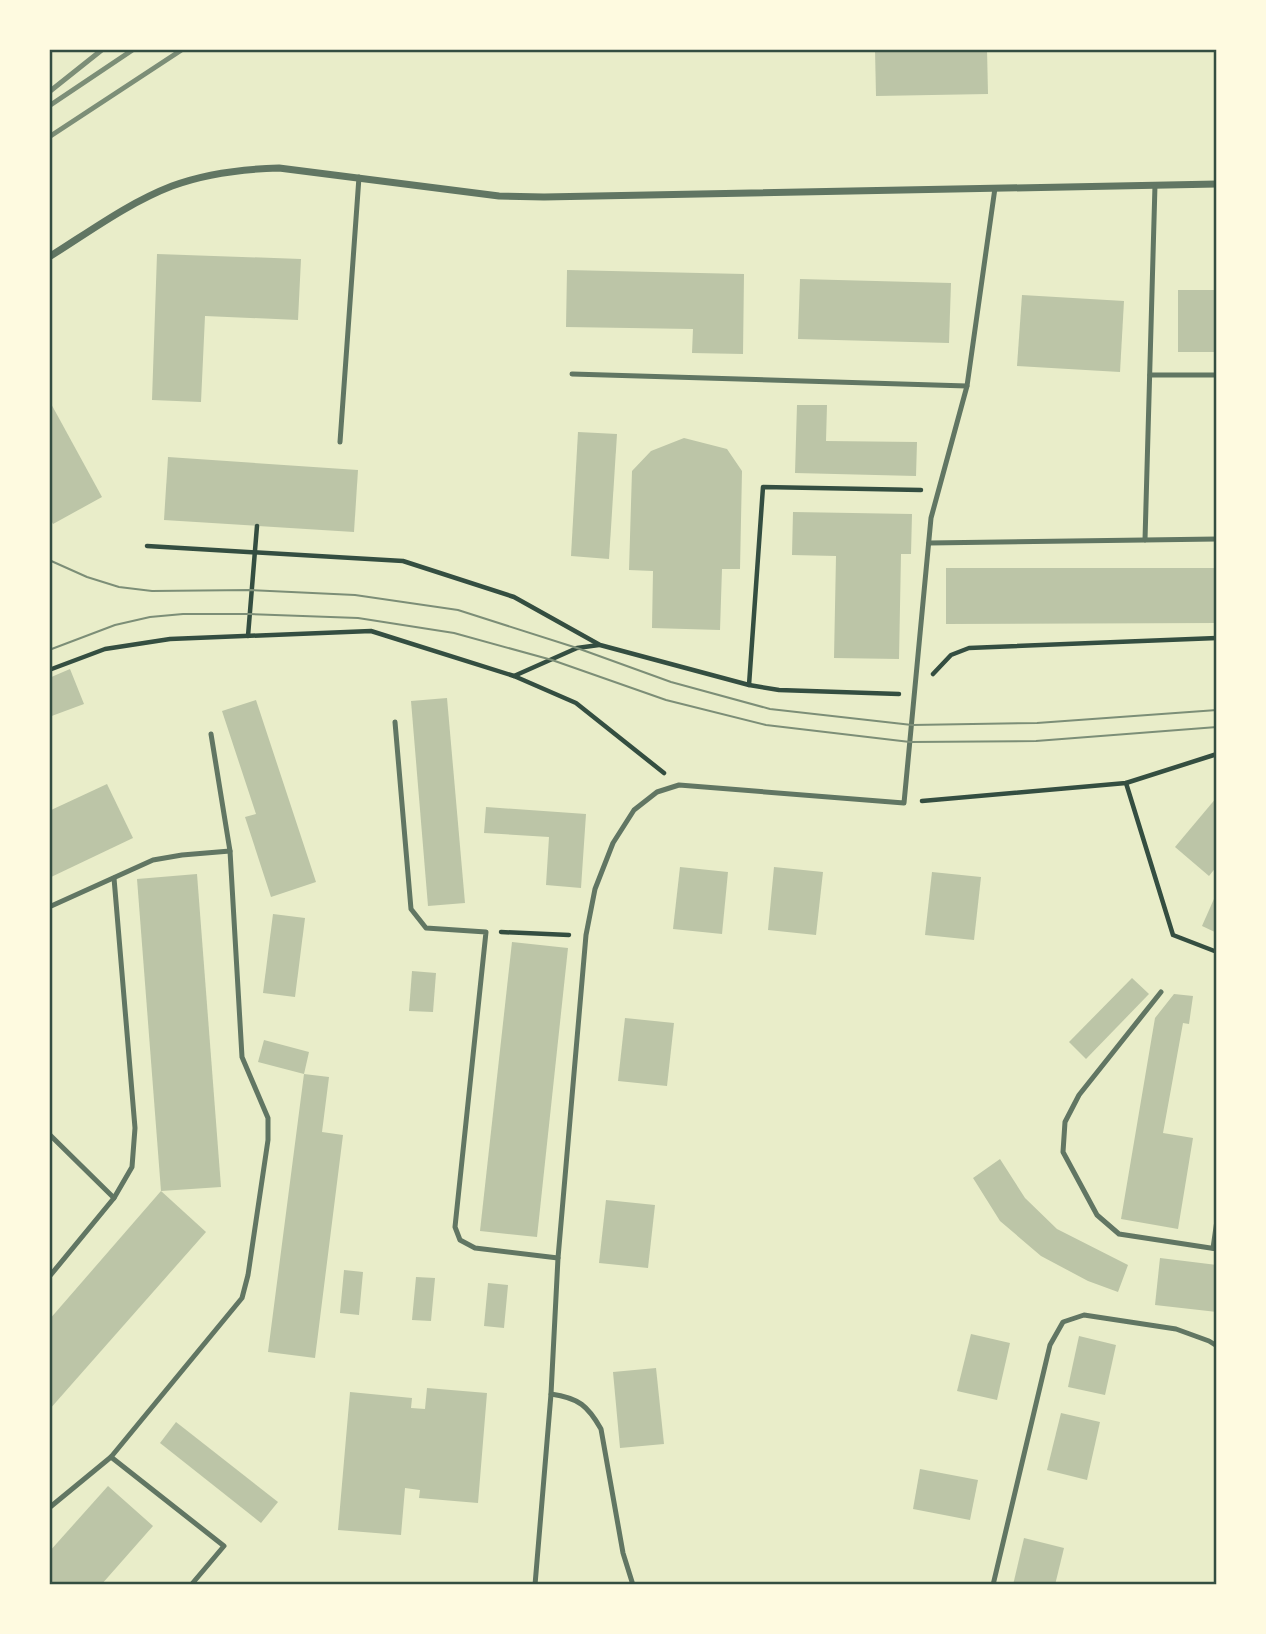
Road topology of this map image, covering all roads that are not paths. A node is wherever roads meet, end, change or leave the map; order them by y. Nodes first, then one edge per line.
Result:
1 (359, 177) junction
2 (1217, 184) edge
3 (1156, 185) junction
4 (995, 188) junction
5 (49, 257) edge
6 (572, 374) dead end
7 (1150, 375) junction
8 (1217, 375) edge
9 (967, 386) junction
10 (340, 442) dead end
11 (1217, 539) edge
12 (1145, 540) junction
13 (929, 543) junction
14 (395, 722) dead end
15 (211, 734) dead end
16 (230, 851) junction
17 (114, 878) junction
18 (49, 907) edge
19 (1161, 992) dead end
20 (49, 1134) edge
21 (114, 1198) junction
22 (1217, 1220) edge
23 (1215, 1249) edge
24 (558, 1258) junction
25 (49, 1276) edge
26 (1217, 1346) edge
27 (551, 1394) junction
28 (111, 1457) junction
29 (50, 1504) edge
30 (191, 1585) edge
31 (535, 1585) edge
32 (633, 1585) edge
33 (993, 1585) edge

1 - 4 street
1 - 5 street
1 - 10 lane
2 - 3 street
3 - 4 street
3 - 7 lane
4 - 9 lane
6 - 9 lane
7 - 8 lane
7 - 12 lane
9 - 13 lane
11 - 12 lane
12 - 13 lane
13 - 24 lane
14 - 24 lane
15 - 16 lane
16 - 17 lane
16 - 28 lane
17 - 18 lane
17 - 21 lane
19 - 23 lane
20 - 21 lane
21 - 25 lane
22 - 23 lane
24 - 27 lane
26 - 33 lane
27 - 31 lane
27 - 32 lane
28 - 29 lane
28 - 30 lane

